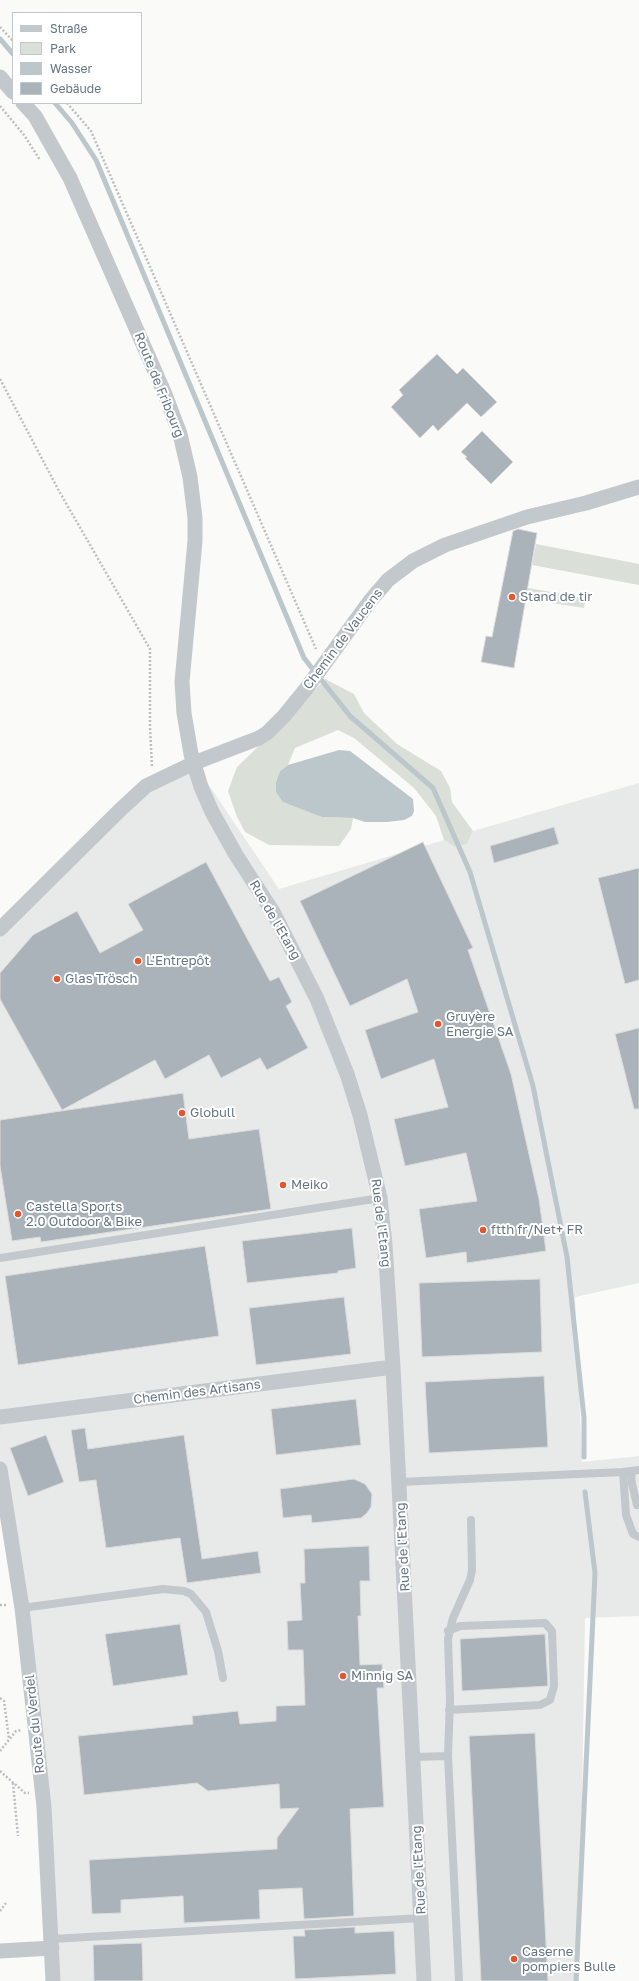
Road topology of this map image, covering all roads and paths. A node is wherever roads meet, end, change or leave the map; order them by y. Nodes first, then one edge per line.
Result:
1 (0, 27) edge
2 (12, 41) edge
3 (0, 77) edge
4 (12, 91) edge
5 (24, 104) edge
6 (68, 104) edge
7 (0, 106) edge
8 (44, 166) dead end
9 (0, 379) edge
10 (639, 487) edge
11 (323, 667) junction
12 (194, 763) junction
13 (153, 782) junction
14 (0, 929) edge
15 (380, 1198) junction
16 (0, 1258) edge
17 (393, 1367) junction
18 (0, 1417) edge
19 (0, 1469) edge
20 (631, 1471) edge
21 (399, 1482) junction
22 (639, 1505) edge
23 (471, 1520) dead end
24 (639, 1537) edge
25 (0, 1605) edge
26 (15, 1606) junction
27 (448, 1631) junction
28 (223, 1678) dead end
29 (0, 1698) edge
30 (449, 1710) junction
31 (22, 1730) dead end
32 (9, 1739) junction
33 (0, 1751) edge
34 (448, 1756) junction
35 (414, 1757) junction
36 (0, 1771) edge
37 (13, 1783) junction
38 (29, 1793) dead end
39 (18, 1836) dead end
40 (6, 1903) dead end
41 (0, 1911) edge
42 (422, 1918) junction
43 (52, 1944) junction
44 (0, 1951) edge
45 (53, 1981) edge
46 (424, 1981) edge
47 (459, 1981) edge

1 - 2 path
3 - 4 street
5 - 12 street, Route de Fribourg
6 - 11 path
7 - 8 path
9 - 13 path
10 - 11 street, Chemin de Vaucens
11 - 12 street, Chemin de Vaucens
12 - 13 street
12 - 15 street, Rue de l'Etang
13 - 14 street
15 - 16 lane
15 - 17 street, Rue de l'Etang
17 - 18 street, Chemin des Artisans
17 - 21 street, Rue de l'Etang
19 - 26 street, Route du Verdel
20 - 21 lane
20 - 22 lane
20 - 24 lane
21 - 35 street, Rue de l'Etang
23 - 27 lane
25 - 26 path
26 - 28 lane
26 - 43 street, Route du Verdel
27 - 30 lane
27 - 30 lane
29 - 32 path
30 - 34 lane
31 - 32 path
32 - 33 path
34 - 35 lane
34 - 47 lane
35 - 42 street, Rue de l'Etang
36 - 37 path
37 - 38 path
37 - 39 path
40 - 41 path
42 - 43 lane
42 - 46 street, Rue de l'Etang
43 - 44 street
43 - 45 street, Route du Verdel

